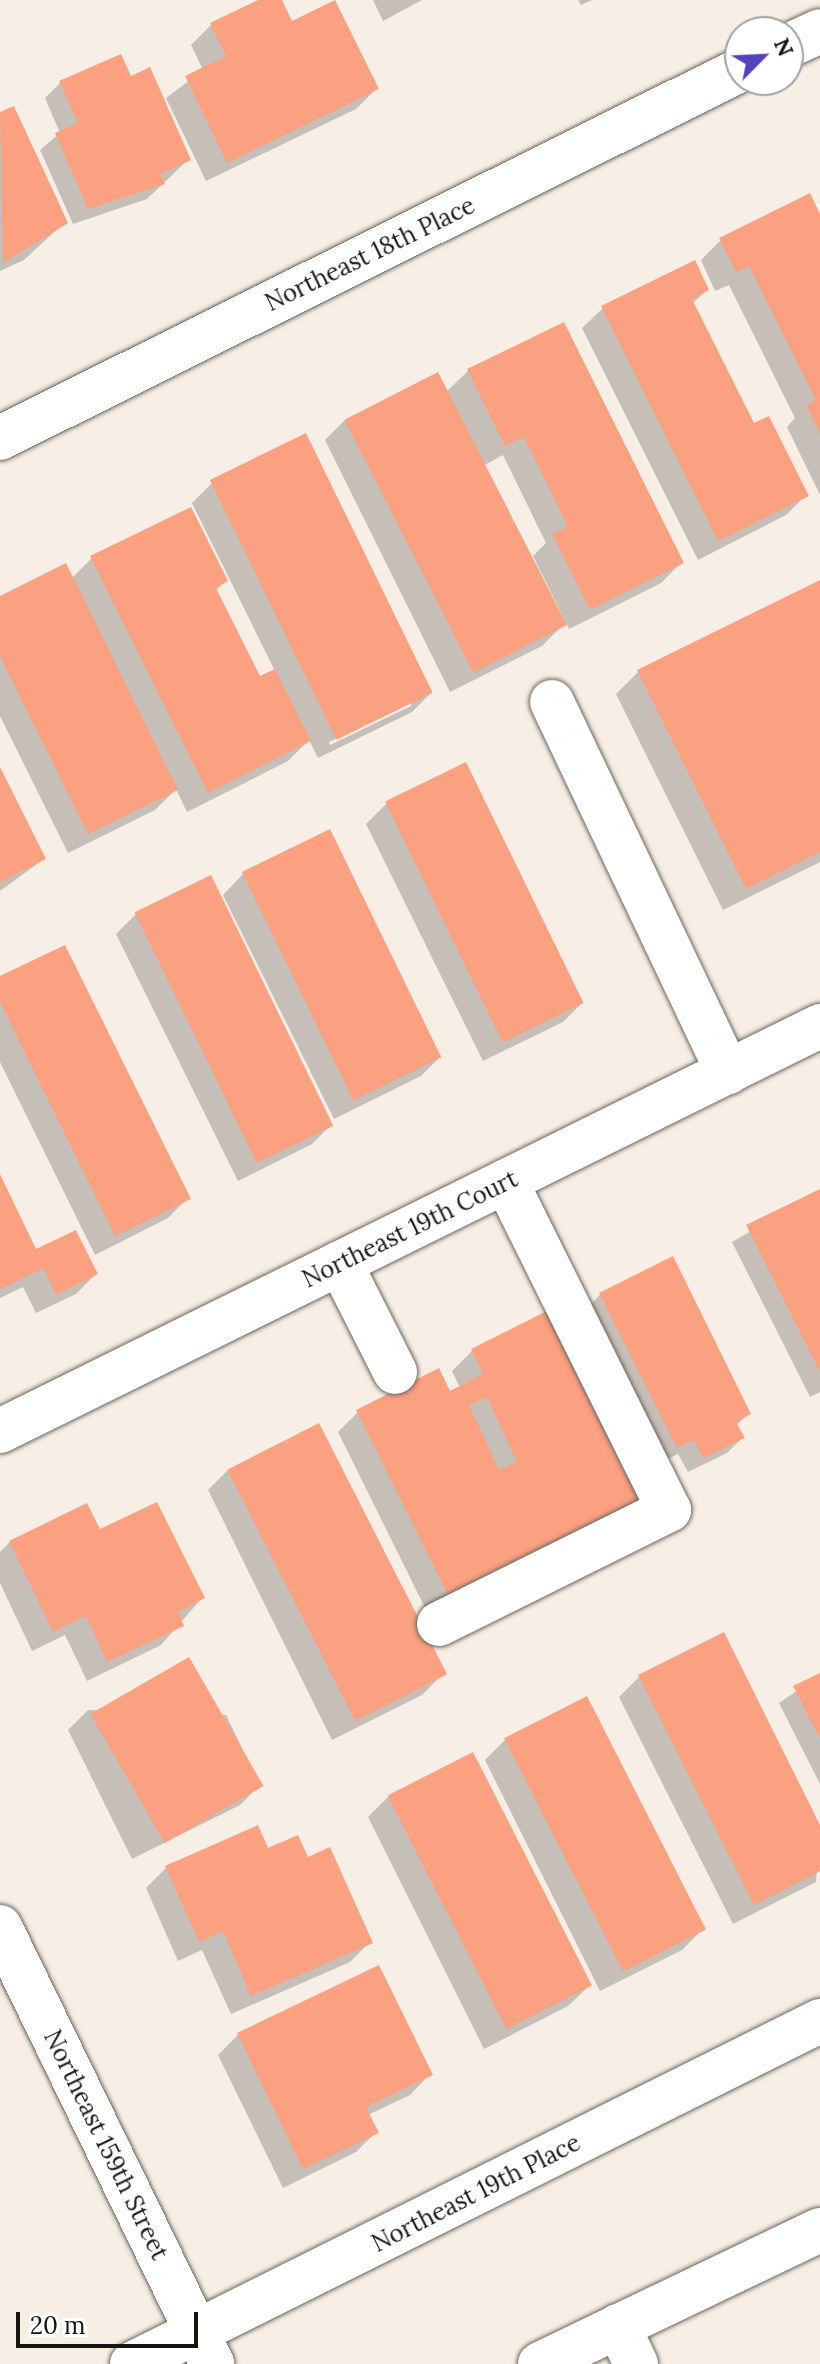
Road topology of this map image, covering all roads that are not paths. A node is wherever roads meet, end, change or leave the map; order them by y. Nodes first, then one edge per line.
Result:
1 (724, 78) edge
2 (0, 438) edge
3 (552, 702) dead end
4 (820, 1026) edge
5 (728, 1072) junction
6 (506, 1181) junction
7 (340, 1263) junction
8 (395, 1372) dead end
9 (0, 1431) edge
10 (439, 1624) dead end
11 (0, 1927) edge
12 (820, 2021) edge
13 (820, 2230) edge
14 (627, 2345) edge
15 (204, 2348) edge
16 (132, 2364) edge
17 (540, 2364) edge

1 - 2 street, Northeast 18th Place
3 - 5 street
4 - 5 street, Northeast 19th Court
5 - 6 street, Northeast 19th Court
6 - 7 street, Northeast 19th Court
6 - 10 street
7 - 8 street
7 - 9 street, Northeast 19th Court
11 - 15 street, Northeast 159th Street
12 - 15 street, Northeast 19th Place
13 - 14 street
14 - 17 street
15 - 16 street, Northeast 19th Place

